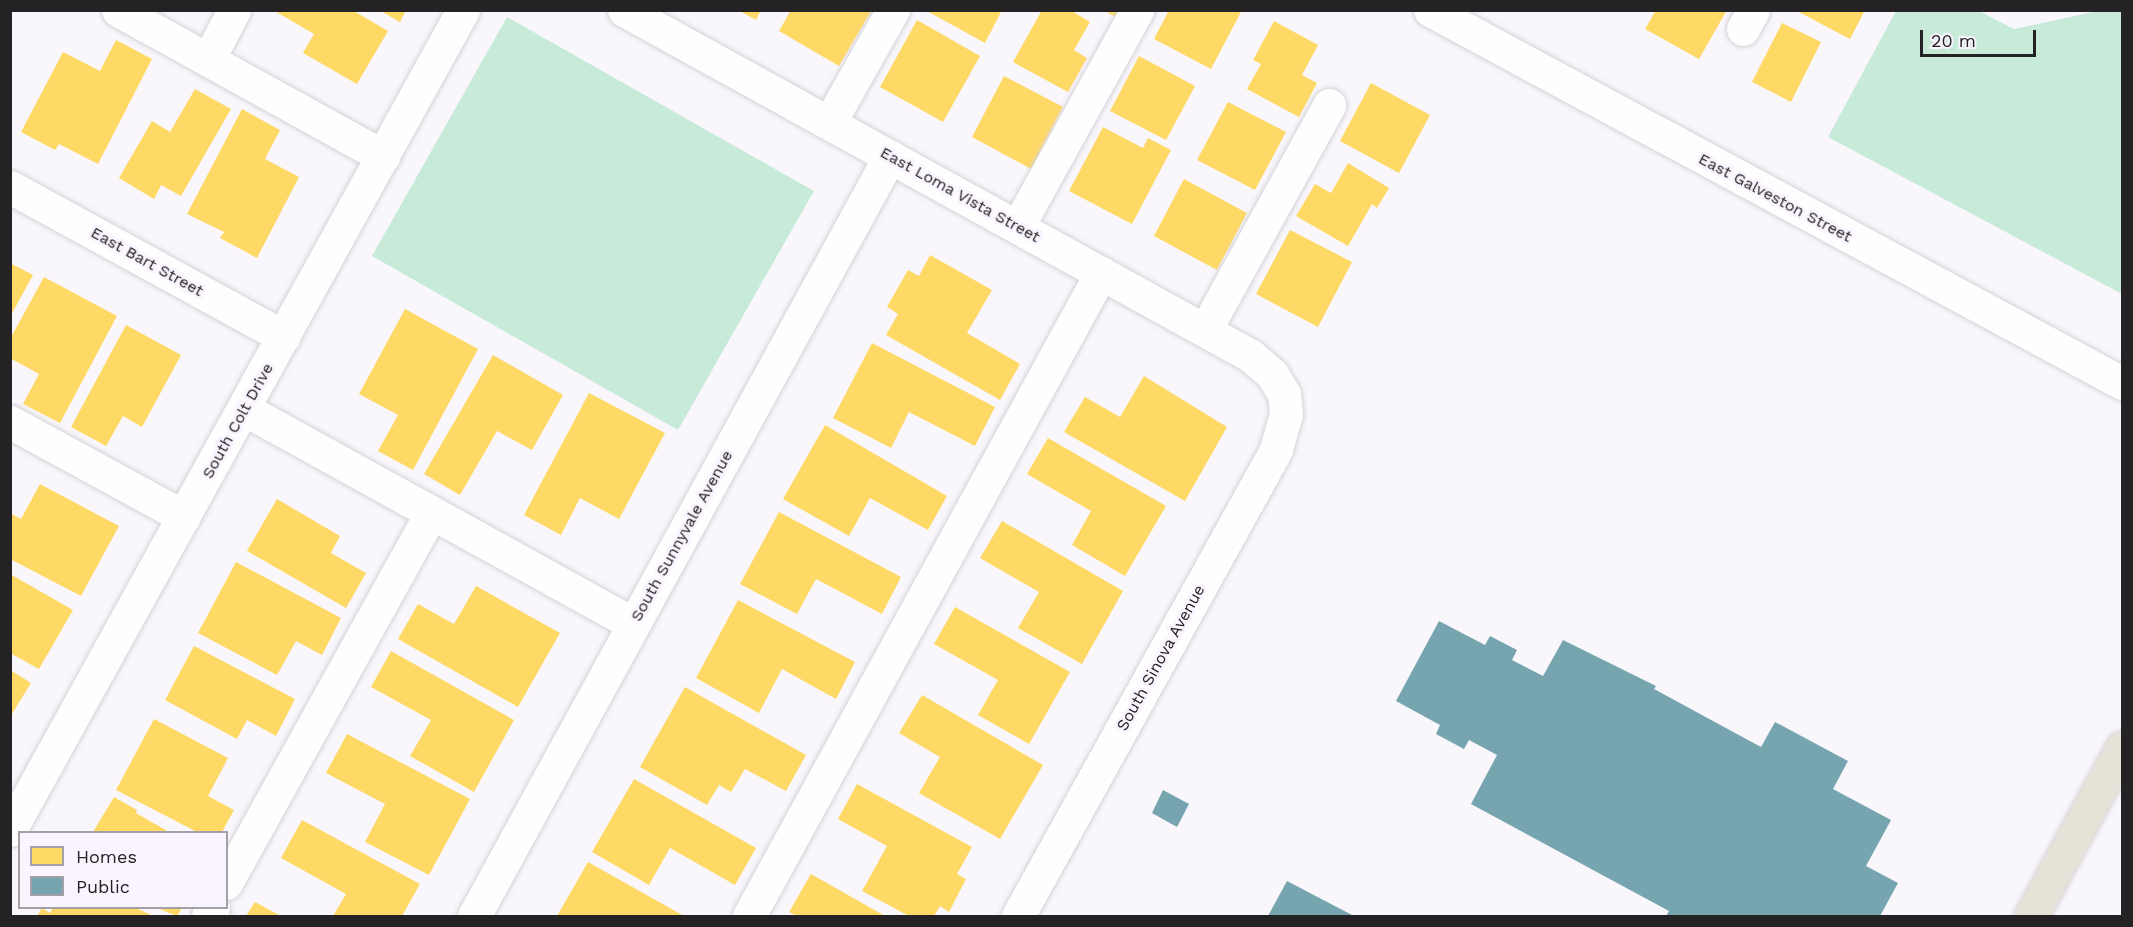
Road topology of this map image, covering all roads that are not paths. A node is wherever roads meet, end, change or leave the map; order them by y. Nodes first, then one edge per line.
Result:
1 (118, 10) edge
2 (234, 10) edge
3 (463, 10) edge
4 (892, 10) edge
5 (1137, 10) edge
6 (1430, 10) edge
7 (640, 14) edge
8 (208, 60) junction
9 (1329, 105) dead end
10 (829, 123) junction
11 (383, 156) junction
12 (890, 156) junction
13 (10, 187) edge
14 (1018, 226) junction
15 (1101, 273) junction
16 (1205, 330) junction
17 (284, 336) junction
18 (2122, 383) edge
19 (1284, 394) joint
20 (244, 409) junction
21 (10, 422) edge
22 (432, 512) junction
23 (184, 517) junction
24 (634, 624) junction
25 (2122, 748) edge
26 (10, 830) edge
27 (228, 879) edge
28 (474, 916) edge
29 (750, 916) edge
30 (1018, 916) edge
31 (2031, 916) edge

1 - 8 street
2 - 8 street
3 - 11 street, South Colt Drive
4 - 10 street
5 - 14 street
6 - 18 street, East Galveston Street
7 - 10 street, East Loma Vista Street
8 - 11 street
9 - 16 street
10 - 12 street, East Loma Vista Street
11 - 17 street, South Colt Drive
12 - 14 street, East Loma Vista Street
12 - 24 street, South Sunnyvale Avenue
13 - 17 street, East Bart Street
14 - 15 street, East Loma Vista Street
15 - 16 street, East Loma Vista Street
15 - 29 street
16 - 19 street, East Loma Vista Street
17 - 20 street, South Colt Drive
19 - 30 street, South Sinova Avenue
20 - 22 street
20 - 23 street, South Colt Drive
21 - 23 street
22 - 24 street
22 - 27 street
23 - 26 street, South Colt Drive
24 - 28 street, South Sunnyvale Avenue
25 - 31 main road

